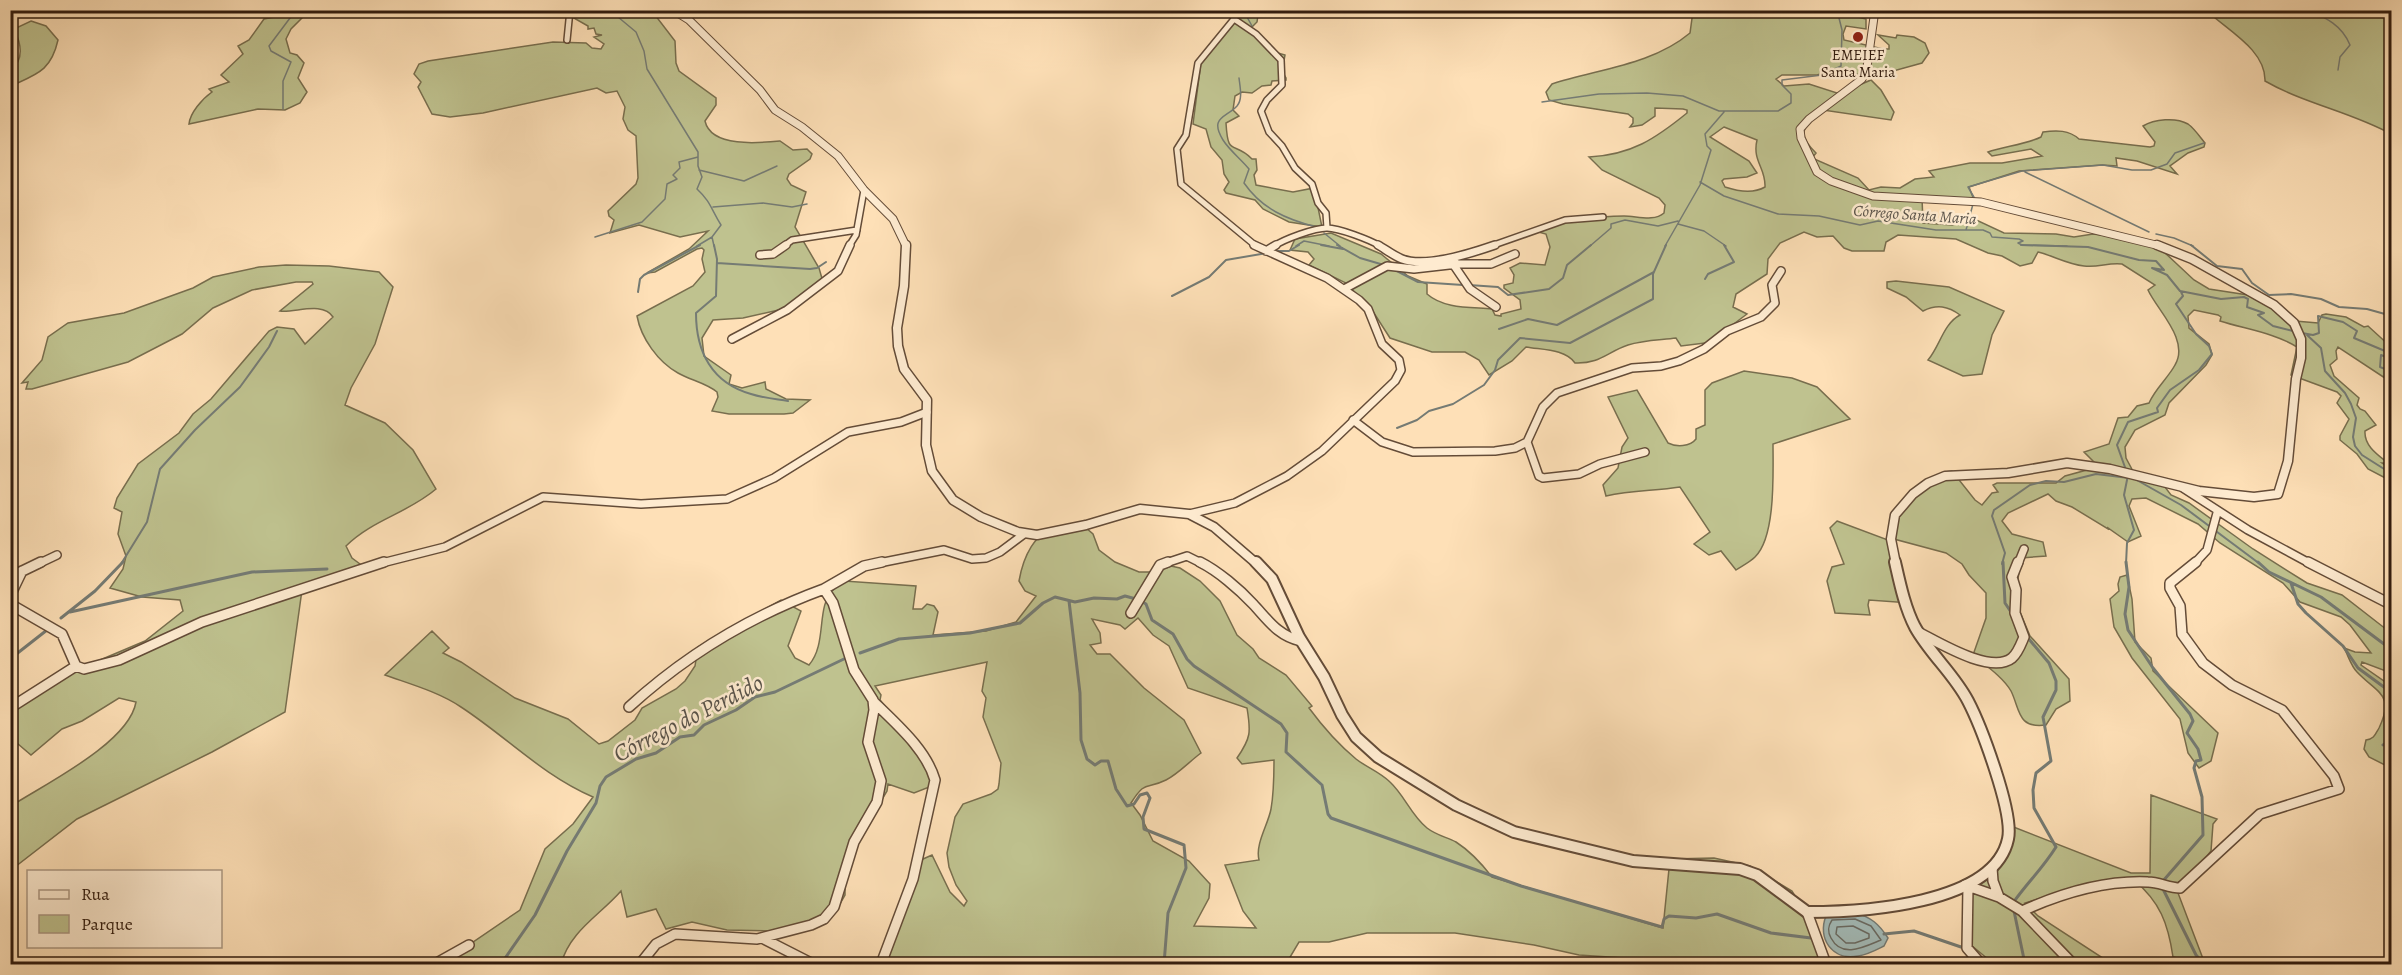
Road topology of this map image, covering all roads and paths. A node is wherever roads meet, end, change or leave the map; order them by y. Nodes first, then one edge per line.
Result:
1 (570, 10) edge
2 (673, 10) edge
3 (1232, 10) edge
4 (1875, 10) edge
5 (1234, 20) junction
6 (567, 40) dead end
7 (864, 190) junction
8 (1603, 217) dead end
9 (1327, 228) junction
10 (857, 230) junction
11 (1481, 250) junction
12 (1266, 251) junction
13 (1515, 254) dead end
14 (760, 255) dead end
15 (1453, 264) junction
16 (1781, 271) dead end
17 (1344, 289) junction
18 (1497, 307) dead end
19 (732, 339) dead end
20 (927, 412) junction
21 (1353, 420) junction
22 (1527, 442) junction
23 (1645, 452) dead end
24 (2183, 488) junction
25 (2217, 513) junction
26 (1189, 514) junction
27 (1024, 534) junction
28 (2024, 549) dead end
29 (57, 555) dead end
30 (22, 571) junction
31 (10, 577) edge
32 (824, 589) junction
33 (10, 596) edge
34 (10, 604) edge
35 (2391, 605) edge
36 (1131, 614) dead end
37 (1917, 631) junction
38 (1301, 641) junction
39 (76, 666) junction
40 (873, 700) junction
41 (629, 707) dead end
42 (10, 708) edge
43 (1992, 868) junction
44 (1967, 886) junction
45 (1999, 897) junction
46 (2022, 910) junction
47 (1807, 912) junction
48 (762, 938) junction
49 (469, 945) dead end
50 (435, 964) edge
51 (640, 964) edge
52 (813, 964) edge
53 (881, 964) edge
54 (1826, 964) edge
55 (1982, 964) edge
56 (2073, 964) edge

1 - 6 street
2 - 7 street
3 - 5 street
4 - 24 street
5 - 9 street
5 - 12 street
7 - 10 street
7 - 20 street
8 - 11 street
9 - 11 street
9 - 12 street
10 - 14 street
10 - 19 street
11 - 15 street
12 - 17 street
13 - 15 street
15 - 17 street
15 - 18 street
16 - 22 street
17 - 21 street
20 - 27 street
20 - 39 street
21 - 22 street
21 - 26 street
22 - 23 street
24 - 25 street
24 - 37 street
25 - 35 street
25 - 46 street
26 - 27 street
26 - 38 street
27 - 32 street
28 - 37 street
29 - 30 street
30 - 31 street
30 - 33 street
32 - 40 street
32 - 41 street
34 - 39 street
36 - 38 street
37 - 43 street
38 - 47 street
39 - 42 street
40 - 48 street
40 - 53 street
43 - 44 street
43 - 45 street
44 - 45 street
44 - 47 street
44 - 55 street
45 - 46 street
46 - 56 street
47 - 54 street
48 - 51 street
48 - 52 street
49 - 50 street

